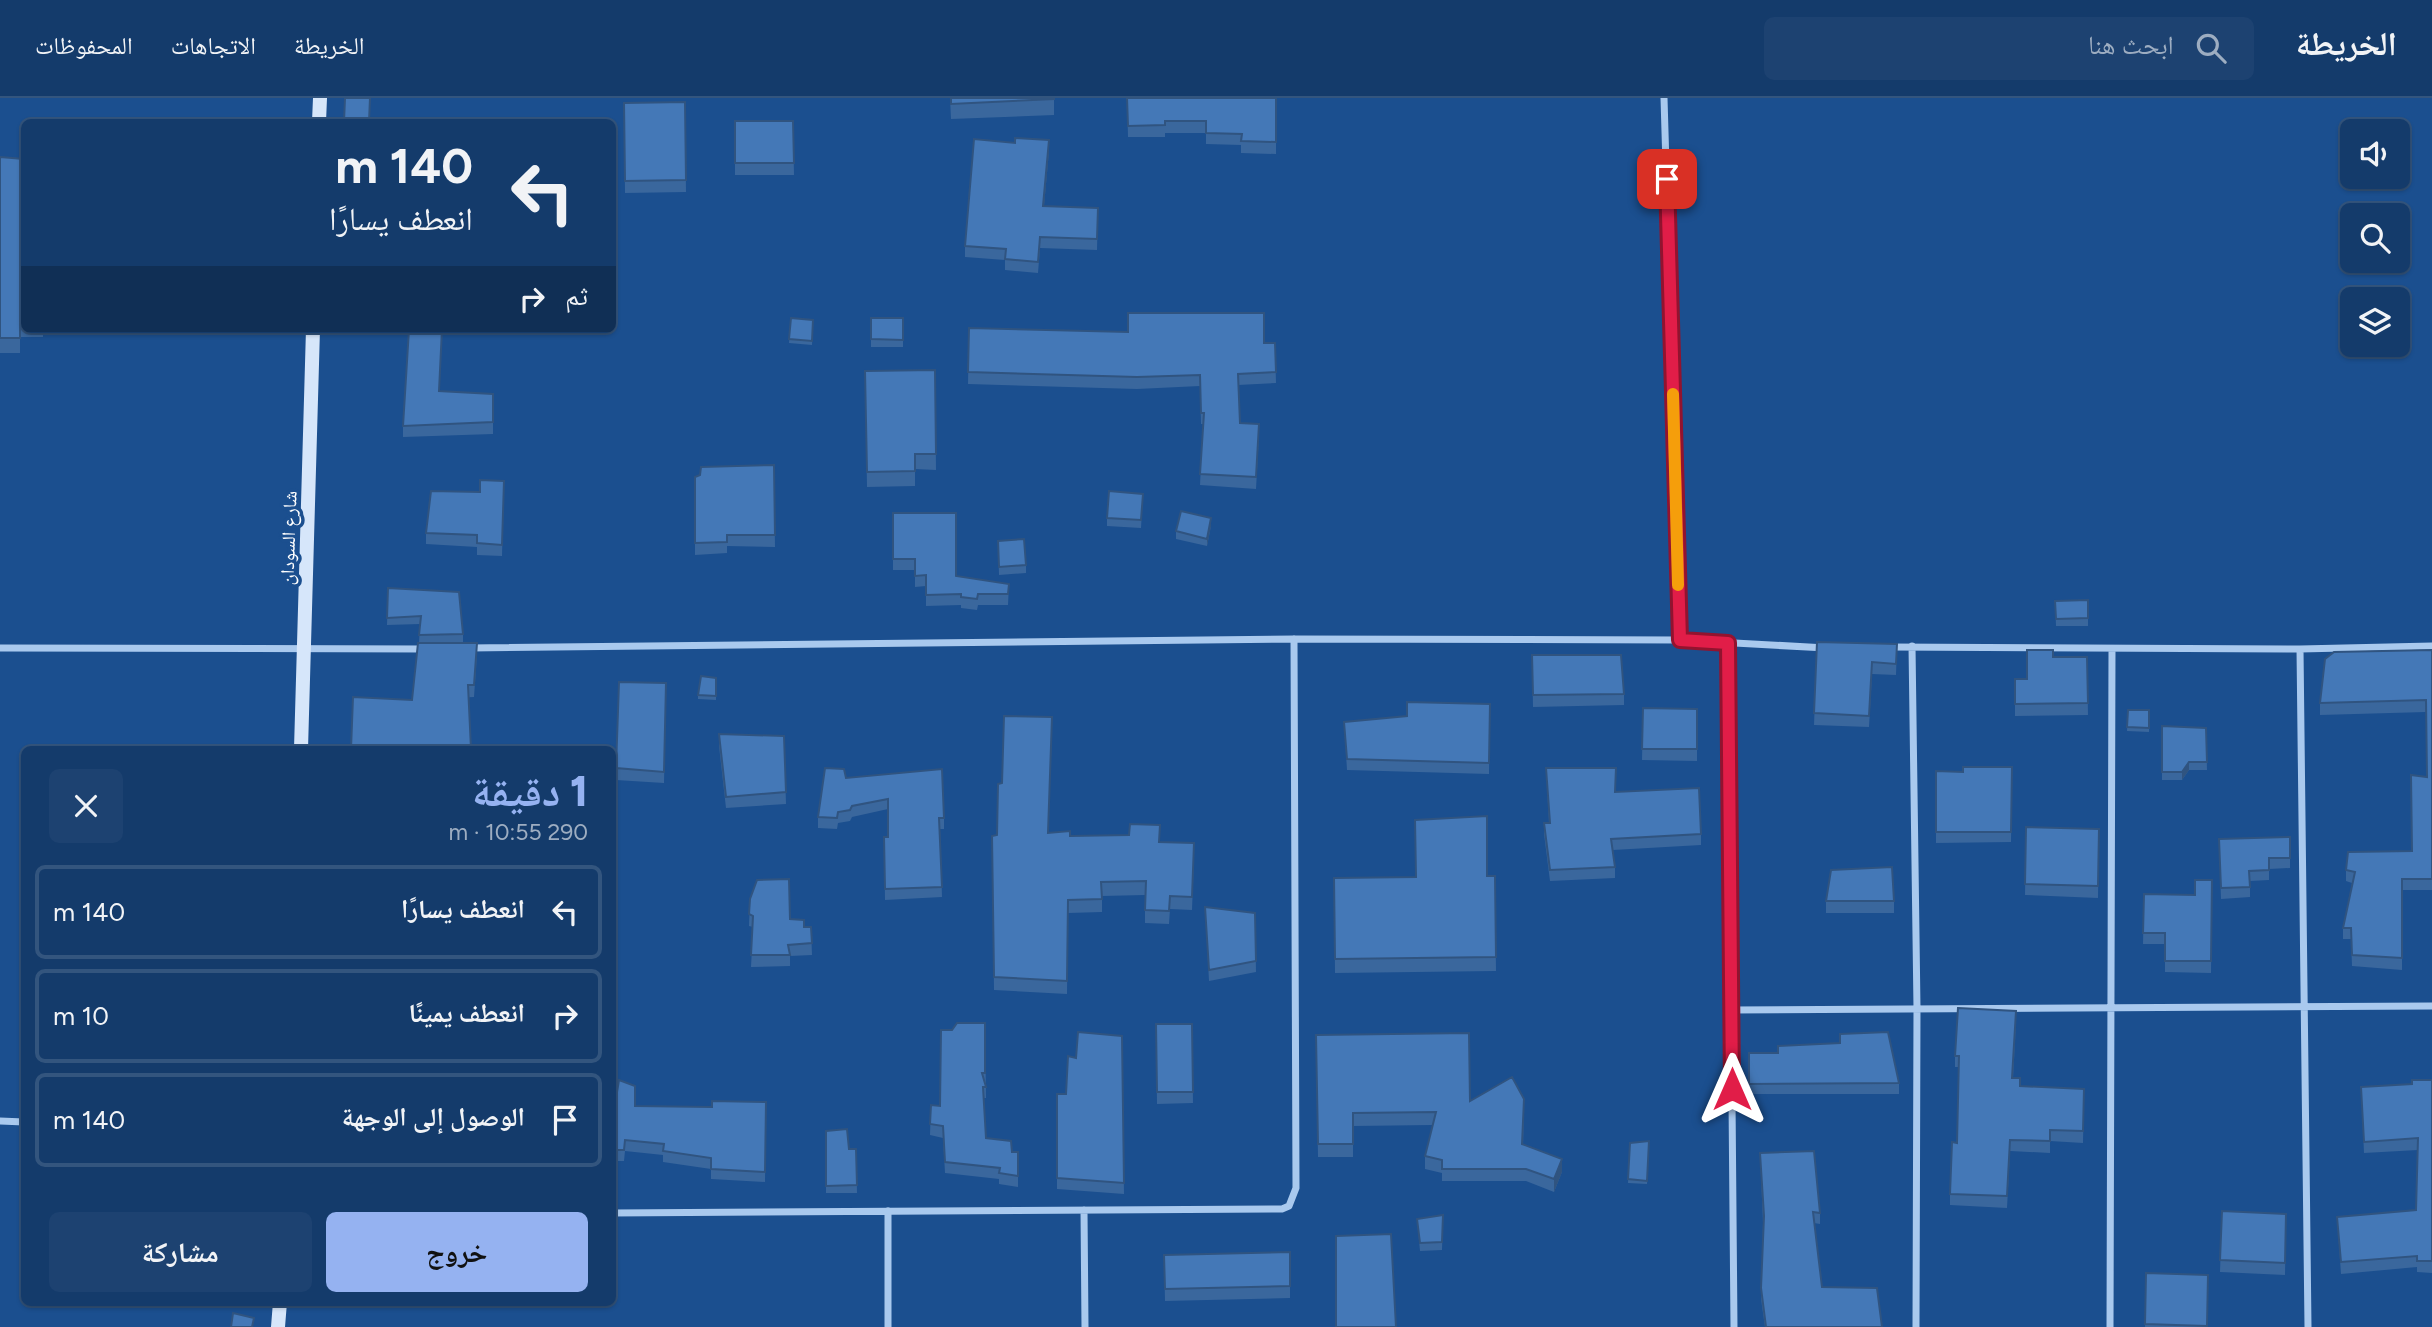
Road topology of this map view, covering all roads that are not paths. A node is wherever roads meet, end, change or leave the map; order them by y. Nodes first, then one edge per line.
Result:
1 (320, 98) edge
2 (1664, 98) edge
3 (319, 119) edge
4 (313, 333) edge
5 (1294, 639) junction
6 (1680, 640) junction
7 (1728, 643) junction
8 (1912, 646) junction
9 (2432, 646) edge
10 (0, 648) edge
11 (458, 648) edge
12 (1876, 648) edge
13 (430, 649) edge
14 (1840, 649) edge
15 (2112, 649) junction
16 (2300, 649) junction
17 (304, 650) junction
18 (301, 746) edge
19 (2306, 1006) junction
20 (2432, 1006) edge
21 (2111, 1007) junction
22 (1917, 1008) junction
23 (1731, 1010) junction
24 (0, 1121) edge
25 (21, 1122) edge
26 (1084, 1210) junction
27 (888, 1211) junction
28 (616, 1213) edge
29 (280, 1306) edge
30 (278, 1327) edge
31 (888, 1327) edge
32 (1085, 1327) edge
33 (1734, 1327) edge
34 (1916, 1327) edge
35 (2110, 1327) edge
36 (2308, 1327) edge

1 - 3 main road
2 - 6 street
4 - 17 main road, شارع السودان
5 - 6 street
5 - 11 street
5 - 26 street
6 - 7 street
7 - 14 street
7 - 23 street
8 - 12 street
8 - 15 street
8 - 22 street
9 - 16 street
10 - 17 street
13 - 17 street
15 - 16 street
15 - 21 street
16 - 19 street
17 - 18 main road, شارع السودان
19 - 20 street
19 - 21 street
19 - 36 street
21 - 22 street
21 - 35 street
22 - 23 street
22 - 34 street
23 - 33 street
24 - 25 street
26 - 27 street
26 - 32 street
27 - 28 street
27 - 31 street
29 - 30 main road

